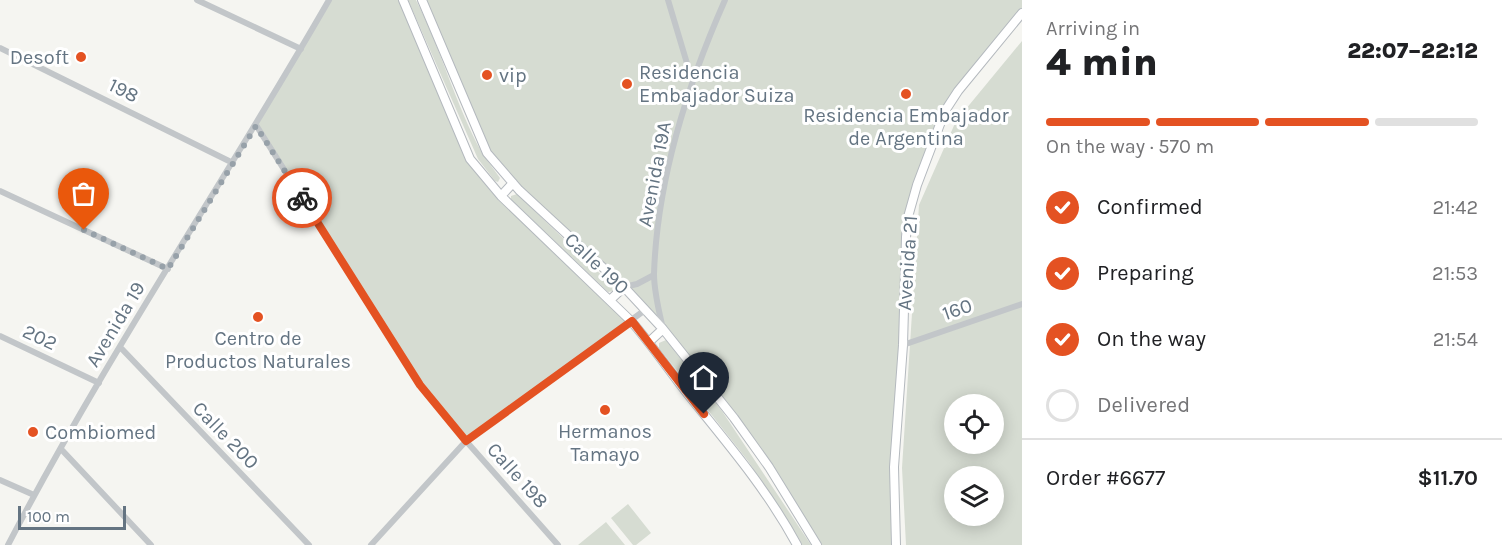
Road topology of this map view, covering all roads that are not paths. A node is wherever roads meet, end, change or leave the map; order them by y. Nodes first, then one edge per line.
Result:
1 (197, 0) edge
2 (329, 0) edge
3 (403, 0) edge
4 (422, 0) edge
5 (668, 0) edge
6 (724, 0) edge
7 (1022, 13) edge
8 (0, 48) edge
9 (301, 48) junction
10 (692, 80) junction
11 (256, 126) junction
12 (233, 163) junction
13 (513, 183) junction
14 (0, 191) edge
15 (501, 196) junction
16 (168, 269) junction
17 (654, 275) junction
18 (624, 287) junction
19 (610, 300) junction
20 (1022, 304) edge
21 (645, 310) junction
22 (632, 321) junction
23 (663, 329) junction
24 (0, 336) edge
25 (649, 342) junction
26 (903, 345) junction
27 (120, 348) junction
28 (99, 383) junction
29 (466, 441) junction
30 (61, 449) junction
31 (0, 480) edge
32 (34, 495) junction
33 (8, 545) edge
34 (151, 545) edge
35 (309, 545) edge
36 (371, 545) edge
37 (558, 545) edge
38 (797, 545) edge
39 (817, 545) edge
40 (896, 545) edge

1 - 9 street
2 - 9 street, Avenida 19
3 - 15 main road, Calle 190
4 - 13 main road, Calle 190
5 - 10 street
6 - 10 street, Avenida 19A
7 - 26 main road, Avenida 21
8 - 12 street, 198
9 - 11 street, Avenida 19
10 - 17 street, Avenida 19A
11 - 12 street, Avenida 19
11 - 29 street, Calle 198
12 - 16 street, Avenida 19
13 - 15 main road
13 - 18 main road, Calle 190
14 - 16 street
15 - 19 main road, Calle 190
16 - 27 street, Avenida 19
17 - 18 street
17 - 23 street, Avenida 19A
18 - 19 main road
18 - 21 main road, Calle 190
19 - 22 main road, Calle 190
20 - 26 street, 160
21 - 22 street
21 - 23 main road, Calle 190
22 - 25 main road, Calle 190
22 - 29 street
23 - 25 main road
23 - 39 main road, Calle 190
24 - 28 street, 202
25 - 38 main road, Calle 190
26 - 40 main road, Avenida 21
27 - 28 street, Avenida 19
27 - 35 street, Calle 200
28 - 30 street, Avenida 19
29 - 36 street
29 - 37 street, Calle 198
30 - 32 street, Avenida 19
30 - 34 street
31 - 32 street
32 - 33 street, Avenida 19

